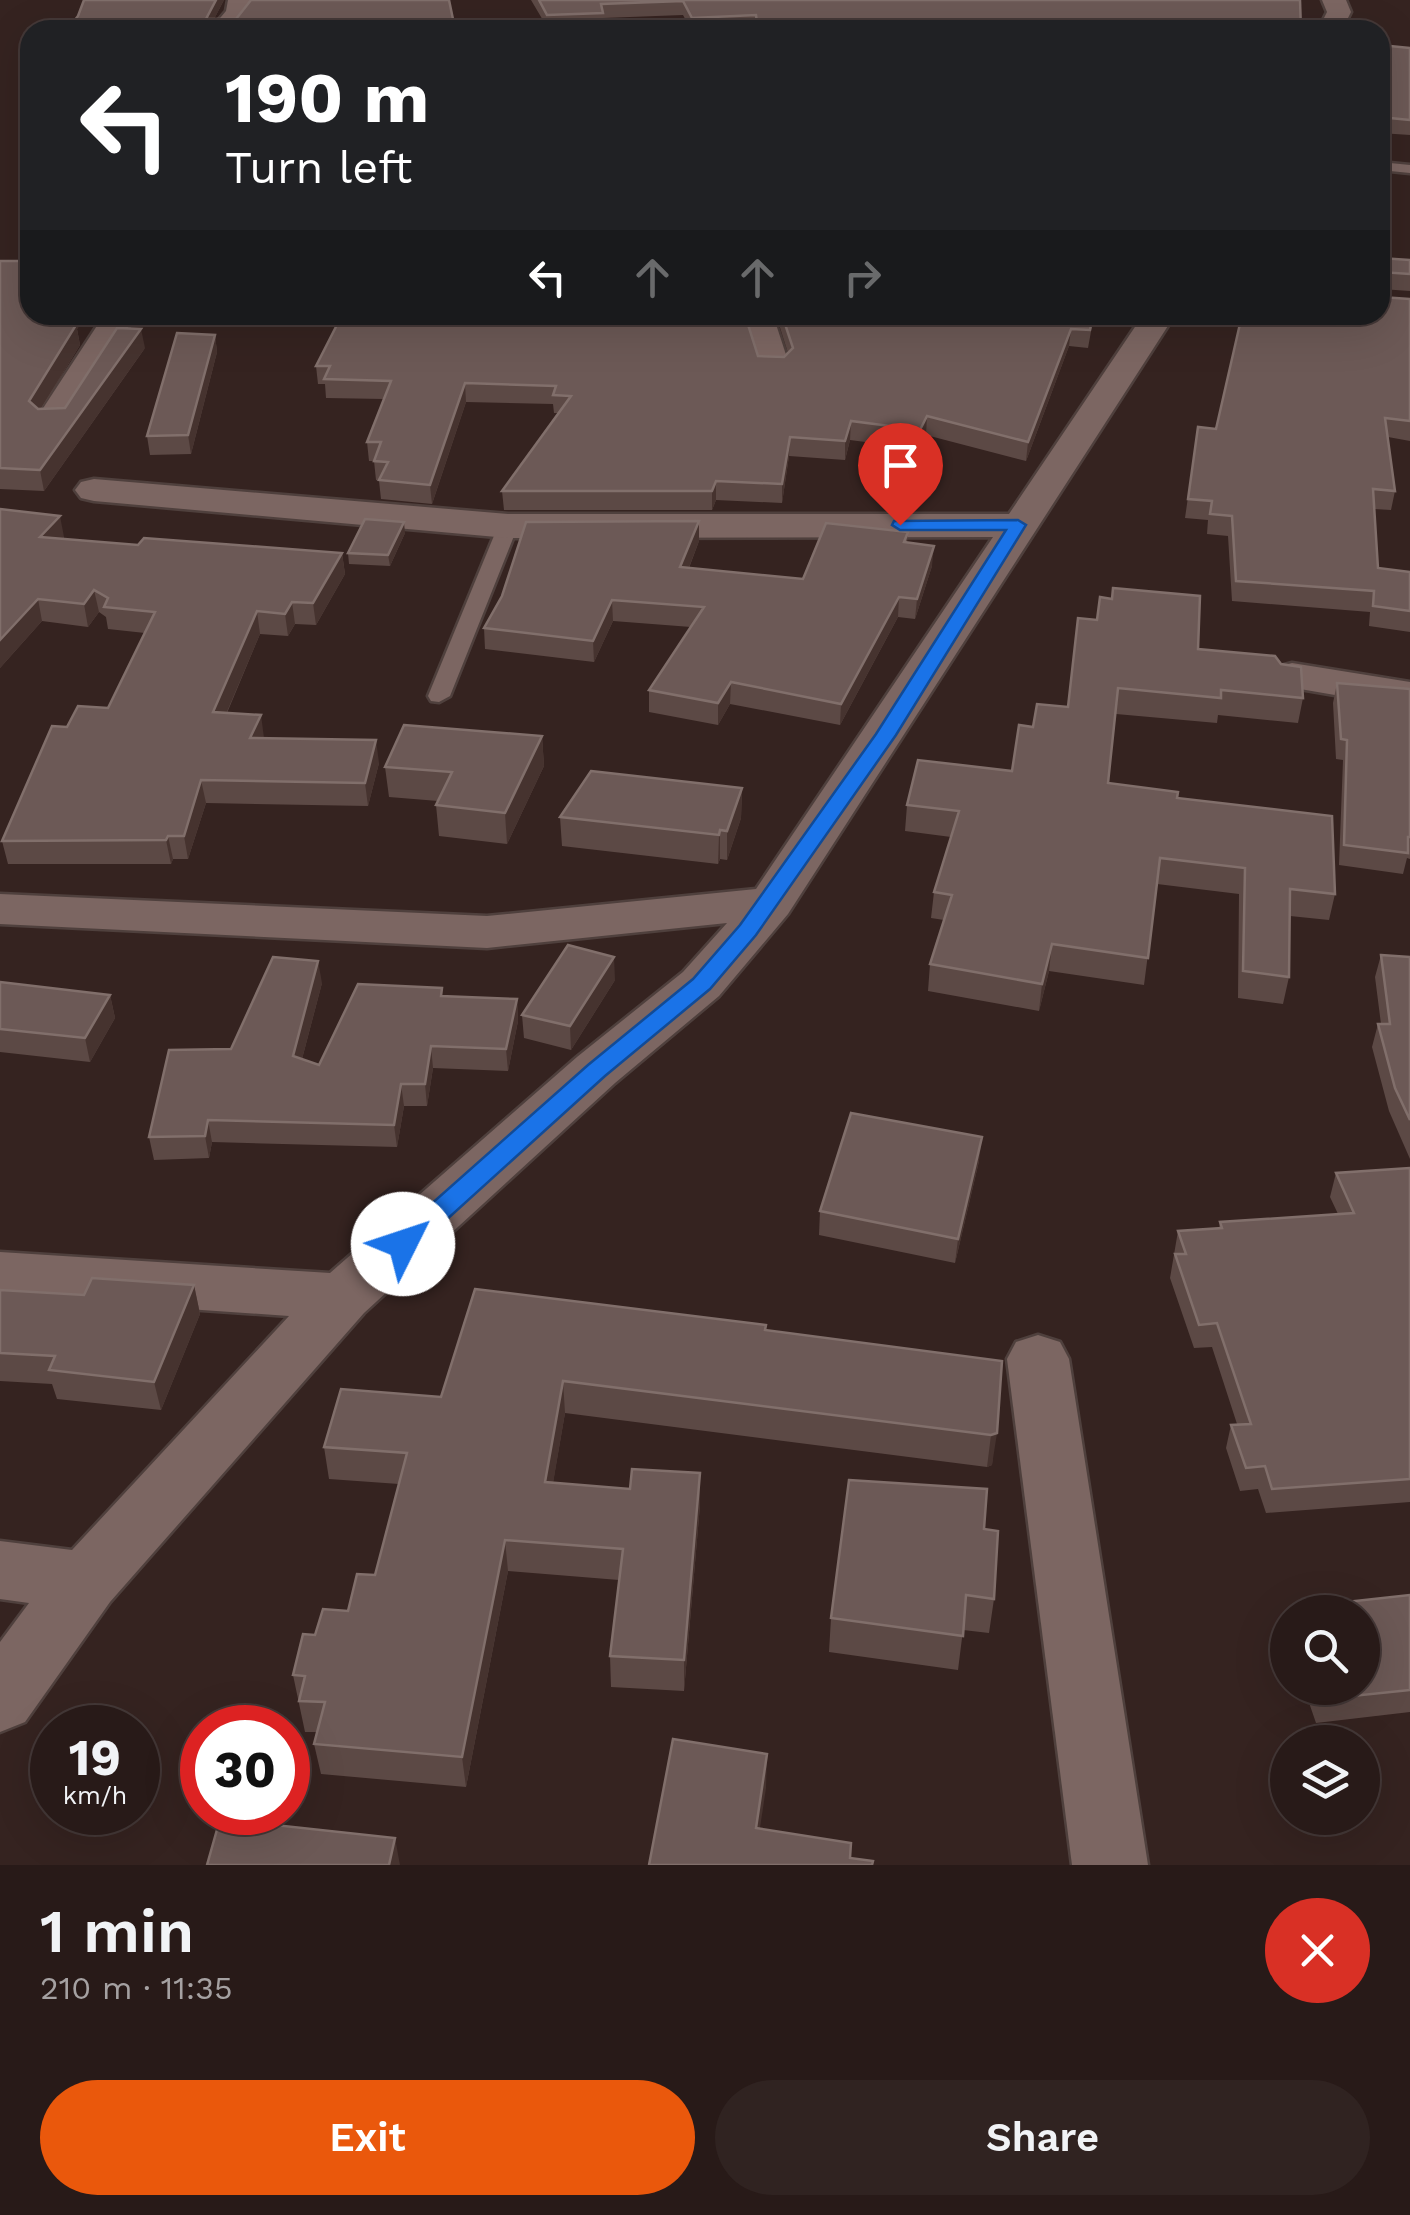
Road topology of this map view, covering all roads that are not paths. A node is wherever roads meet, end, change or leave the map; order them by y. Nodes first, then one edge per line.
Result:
1 (114, 325) edge
2 (760, 325) edge
3 (1152, 325) edge
4 (772, 364) edge
5 (54, 419) edge
6 (94, 490) dead end
7 (1018, 525) junction
8 (508, 526) junction
9 (1292, 676) edge
10 (1410, 695) edge
11 (438, 696) dead end
12 (771, 902) junction
13 (0, 910) edge
14 (0, 1274) edge
15 (344, 1297) junction
16 (1038, 1359) dead end
17 (0, 1570) edge
18 (86, 1582) junction
19 (0, 1700) edge
20 (1110, 1865) edge

1 - 5 street
2 - 4 street
3 - 7 street
6 - 8 street
7 - 8 street
7 - 12 street
8 - 11 lane
9 - 10 street
12 - 13 street
12 - 15 street
14 - 15 street
15 - 18 street
16 - 20 street
17 - 18 street
18 - 19 street

